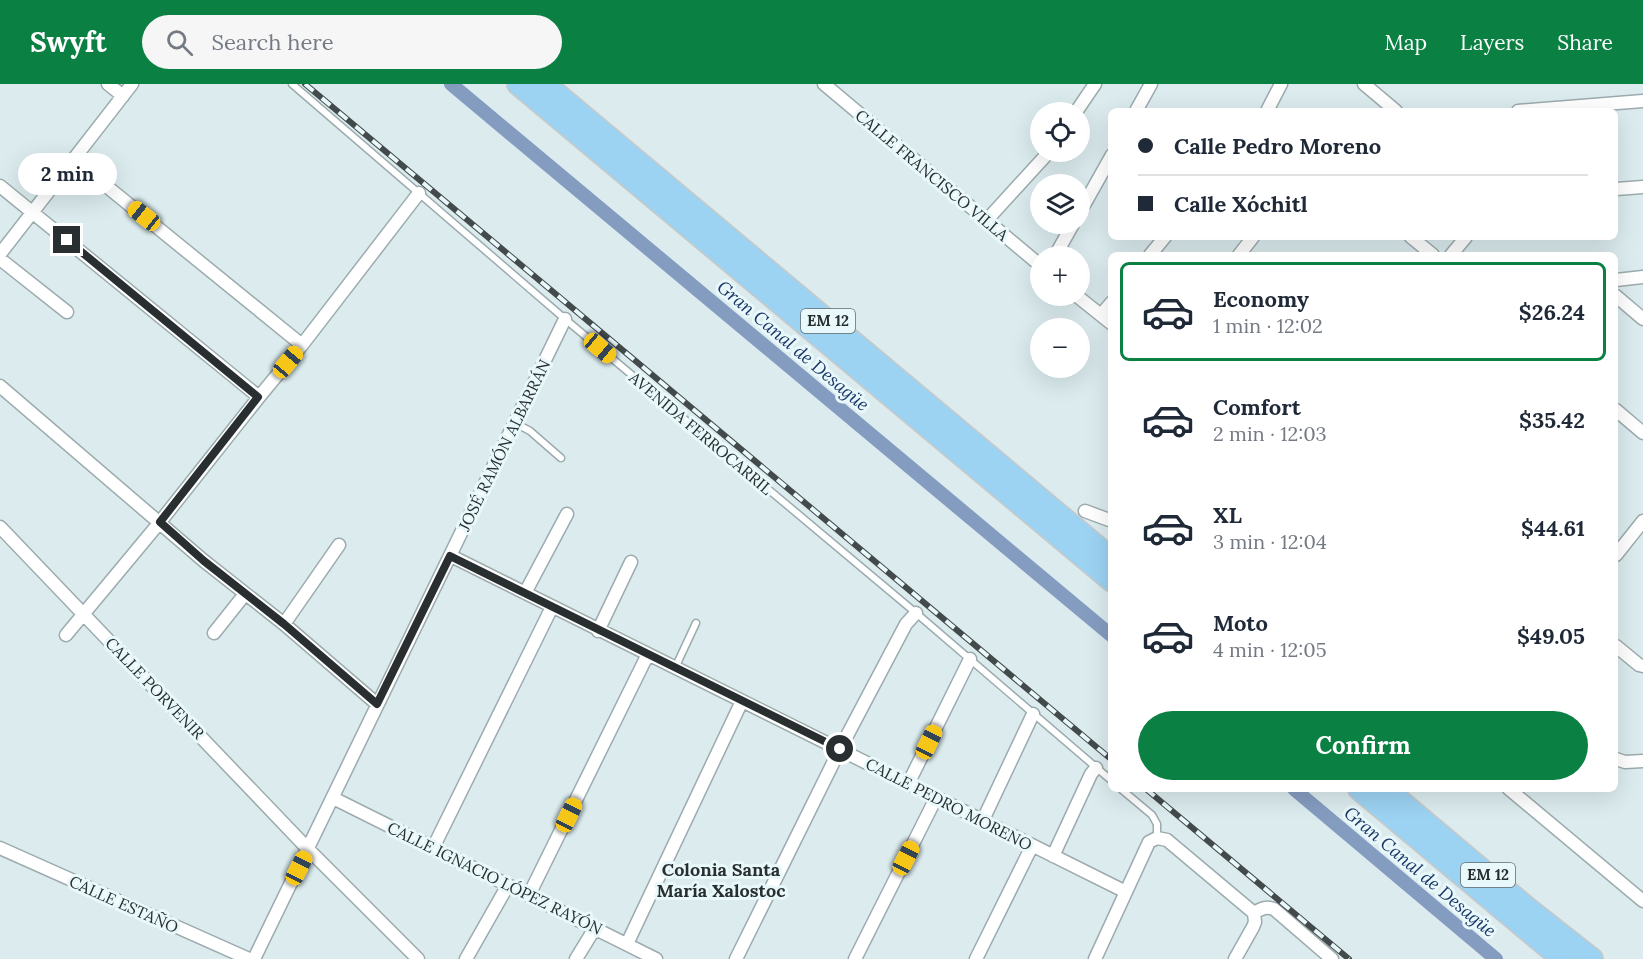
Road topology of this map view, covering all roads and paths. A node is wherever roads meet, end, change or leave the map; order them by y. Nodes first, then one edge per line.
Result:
1 (108, 84) edge
2 (132, 84) edge
3 (292, 84) edge
4 (518, 84) edge
5 (545, 84) edge
6 (824, 84) edge
7 (1095, 84) edge
8 (1151, 84) edge
9 (1281, 84) edge
10 (1364, 84) edge
11 (123, 96) junction
12 (1643, 101) edge
13 (1083, 102) edge
14 (1138, 108) edge
15 (1269, 108) edge
16 (1392, 108) edge
17 (1556, 108) edge
18 (73, 159) junction
19 (1040, 162) edge
20 (1108, 162) edge
21 (0, 186) edge
22 (1643, 187) edge
23 (1618, 189) edge
24 (420, 193) junction
25 (1090, 194) edge
26 (32, 212) junction
27 (986, 221) junction
28 (1162, 240) edge
29 (1251, 240) edge
30 (1414, 240) edge
31 (1464, 240) edge
32 (1152, 252) edge
33 (1241, 252) edge
34 (1428, 252) edge
35 (1454, 252) edge
36 (0, 254) edge
37 (1030, 258) edge
38 (0, 259) edge
39 (1643, 277) edge
40 (1618, 280) edge
41 (1618, 298) edge
42 (1090, 306) edge
43 (1108, 307) edge
44 (67, 312) dead end
45 (1101, 315) junction
46 (565, 319) junction
47 (1643, 319) edge
48 (1108, 321) edge
49 (302, 345) junction
50 (0, 386) edge
51 (258, 397) junction
52 (1618, 412) edge
53 (515, 423) junction
54 (1643, 433) edge
55 (561, 458) dead end
56 (1085, 511) dead end
57 (567, 514) dead end
58 (1108, 520) edge
59 (1643, 521) edge
60 (160, 522) junction
61 (0, 527) edge
62 (339, 545) dead end
63 (1618, 552) edge
64 (450, 556) junction
65 (1108, 556) edge
66 (631, 562) dead end
67 (1108, 578) edge
68 (525, 593) junction
69 (245, 594) junction
70 (552, 607) junction
71 (84, 613) junction
72 (916, 613) junction
73 (696, 622) dead end
74 (284, 624) junction
75 (598, 631) junction
76 (214, 633) dead end
77 (66, 634) dead end
78 (1618, 648) edge
79 (648, 654) junction
80 (970, 659) junction
81 (1643, 666) edge
82 (675, 668) junction
83 (742, 701) junction
84 (377, 704) junction
85 (1033, 714) junction
86 (840, 749) junction
87 (1618, 760) edge
88 (1643, 761) edge
89 (1096, 768) junction
90 (1108, 778) edge
91 (908, 784) junction
92 (1125, 792) edge
93 (1363, 792) edge
94 (1390, 792) edge
95 (1513, 792) edge
96 (333, 798) junction
97 (936, 798) junction
98 (982, 822) junction
99 (1157, 838) junction
100 (1032, 846) junction
101 (0, 848) edge
102 (433, 848) junction
103 (308, 849) junction
104 (1053, 855) junction
105 (508, 885) junction
106 (1126, 892) junction
107 (529, 895) junction
108 (1642, 898) edge
109 (1254, 913) junction
110 (595, 928) junction
111 (627, 944) junction
112 (249, 959) edge
113 (254, 959) edge
114 (418, 959) edge
115 (466, 959) edge
116 (576, 959) edge
117 (656, 959) edge
118 (736, 959) edge
119 (855, 959) edge
120 (976, 959) edge
121 (1095, 959) edge
122 (1235, 959) edge
123 (1332, 959) edge
124 (1562, 959) edge
125 (1592, 959) edge

1 - 11 street
2 - 11 street
3 - 24 lane, AVENIDA FERROCARRIL
4 - 67 highway, EM 12
5 - 65 highway, EM 12
6 - 27 street, CALLE FRANCISCO VILLA
7 - 13 street
8 - 14 street
9 - 15 street
10 - 16 street
11 - 18 street
12 - 17 street
18 - 26 street
18 - 49 street
19 - 27 street
20 - 25 street
21 - 26 street
22 - 23 street
24 - 46 lane, AVENIDA FERROCARRIL
24 - 49 street
26 - 36 street
26 - 51 street
27 - 37 street, CALLE FRANCISCO VILLA
28 - 32 street
29 - 33 street
30 - 34 street
31 - 35 street
38 - 44 street
39 - 40 street
41 - 47 street
42 - 45 street
43 - 45 street
45 - 48 street
46 - 53 street, JOSÉ RAMÓN ALBARRÁN
46 - 72 lane, AVENIDA FERROCARRIL
49 - 51 street
50 - 60 street
51 - 60 street
52 - 54 street
53 - 55 lane
53 - 64 street, JOSÉ RAMÓN ALBARRÁN
56 - 58 street
57 - 68 street
59 - 63 street
60 - 69 street
60 - 71 street
61 - 71 street, CALLE PORVENIR
62 - 74 street
64 - 68 street, CALLE PEDRO MORENO
64 - 84 street, JOSÉ RAMÓN ALBARRÁN
66 - 75 street
68 - 70 street, CALLE PEDRO MORENO
69 - 74 street
69 - 76 street
70 - 75 street, CALLE PEDRO MORENO
70 - 102 street
71 - 77 street
71 - 103 street, CALLE PORVENIR
72 - 80 lane, AVENIDA FERROCARRIL
72 - 86 street
73 - 82 lane
74 - 84 street
75 - 79 street, CALLE PEDRO MORENO
78 - 81 street
79 - 82 street, CALLE PEDRO MORENO
79 - 107 street
80 - 85 lane, AVENIDA FERROCARRIL
80 - 91 street
82 - 83 street, CALLE PEDRO MORENO
83 - 86 street, CALLE PEDRO MORENO
83 - 111 street
84 - 96 street, JOSÉ RAMÓN ALBARRÁN
85 - 89 lane, AVENIDA FERROCARRIL
85 - 98 street
86 - 91 street, CALLE PEDRO MORENO
86 - 118 street
87 - 88 street
89 - 90 lane, AVENIDA FERROCARRIL
89 - 104 street
91 - 97 street, CALLE PEDRO MORENO
92 - 99 lane
93 - 124 highway, EM 12
94 - 125 highway, EM 12
95 - 108 street
96 - 102 street, CALLE IGNACIO LÓPEZ RAYÓN
96 - 103 street, JOSÉ RAMÓN ALBARRÁN
97 - 98 street, CALLE PEDRO MORENO
97 - 119 street
98 - 100 street, CALLE PEDRO MORENO
99 - 106 street
99 - 109 street
100 - 104 street, CALLE PEDRO MORENO
100 - 120 street
101 - 112 street, CALLE ESTAÑO
102 - 105 street, CALLE IGNACIO LÓPEZ RAYÓN
103 - 113 street, JOSÉ RAMÓN ALBARRÁN
103 - 114 street, CALLE PORVENIR
104 - 106 street, CALLE PEDRO MORENO
105 - 107 street, CALLE IGNACIO LÓPEZ RAYÓN
105 - 115 street
106 - 121 street
107 - 110 street, CALLE IGNACIO LÓPEZ RAYÓN
109 - 122 street
109 - 123 street
110 - 111 street, CALLE IGNACIO LÓPEZ RAYÓN
110 - 116 street
111 - 117 street, CALLE IGNACIO LÓPEZ RAYÓN

